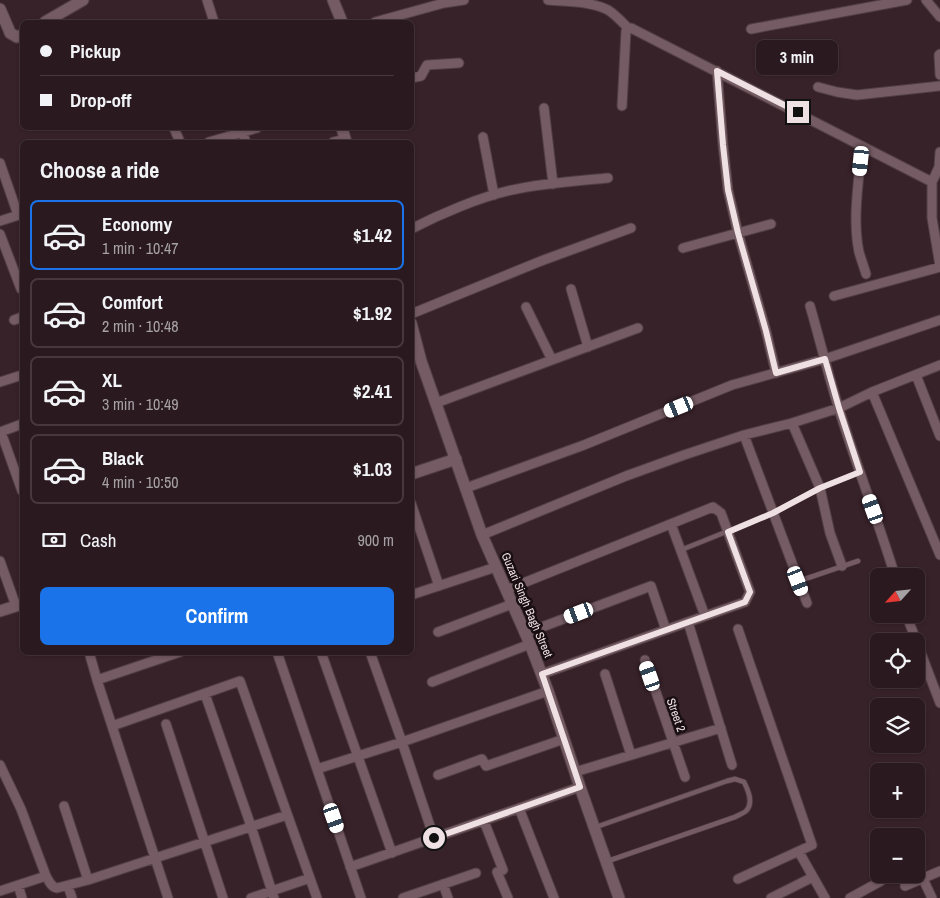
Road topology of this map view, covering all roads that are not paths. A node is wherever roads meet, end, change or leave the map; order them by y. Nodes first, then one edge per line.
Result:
1 (83, 0) edge
2 (207, 0) edge
3 (333, 0) edge
4 (464, 0) edge
5 (548, 0) edge
6 (907, 0) edge
7 (926, 0) edge
8 (0, 8) edge
9 (940, 17) edge
10 (48, 20) edge
11 (213, 20) edge
12 (341, 20) edge
13 (382, 20) edge
14 (629, 29) junction
15 (751, 29) dead end
16 (20, 36) edge
17 (940, 54) edge
18 (459, 63) dead end
19 (717, 71) junction
20 (940, 75) edge
21 (414, 77) edge
22 (940, 86) edge
23 (818, 87) dead end
24 (622, 106) dead end
25 (544, 108) dead end
26 (250, 130) edge
27 (242, 132) junction
28 (483, 137) dead end
29 (216, 140) edge
30 (245, 140) edge
31 (862, 146) junction
32 (940, 152) edge
33 (940, 158) edge
34 (0, 163) edge
35 (608, 178) dead end
36 (932, 182) junction
37 (553, 184) junction
38 (494, 195) junction
39 (20, 215) edge
40 (0, 221) edge
41 (771, 224) dead end
42 (414, 228) edge
43 (631, 228) dead end
44 (738, 233) junction
45 (0, 234) edge
46 (683, 248) dead end
47 (940, 266) edge
48 (866, 274) dead end
49 (20, 286) edge
50 (571, 289) dead end
51 (834, 296) dead end
52 (526, 306) dead end
53 (810, 306) dead end
54 (414, 313) edge
55 (940, 320) edge
56 (638, 328) dead end
57 (414, 343) edge
58 (588, 347) junction
59 (825, 359) junction
60 (552, 360) junction
61 (417, 363) edge
62 (940, 365) edge
63 (776, 373) junction
64 (20, 375) edge
65 (916, 375) junction
66 (1, 379) edge
67 (872, 392) junction
68 (436, 403) junction
69 (839, 408) junction
70 (792, 422) junction
71 (20, 425) edge
72 (1, 432) edge
73 (744, 435) junction
74 (940, 436) edge
75 (456, 459) junction
76 (860, 472) junction
77 (414, 473) edge
78 (20, 485) edge
79 (466, 488) junction
80 (820, 488) junction
81 (414, 512) edge
82 (773, 513) junction
83 (671, 524) junction
84 (728, 532) junction
85 (482, 535) junction
86 (681, 550) junction
87 (940, 555) edge
88 (0, 561) edge
89 (858, 561) dead end
90 (496, 566) junction
91 (842, 566) junction
92 (892, 568) edge
93 (798, 581) junction
94 (439, 586) junction
95 (506, 590) junction
96 (414, 594) edge
97 (807, 603) dead end
98 (512, 604) junction
99 (19, 605) edge
100 (0, 611) edge
101 (705, 616) junction
102 (688, 622) junction
103 (909, 623) edge
104 (738, 629) dead end
105 (666, 630) junction
106 (438, 632) dead end
107 (528, 638) junction
108 (90, 655) edge
109 (171, 655) edge
110 (278, 655) edge
111 (322, 655) edge
112 (371, 655) edge
113 (645, 660) dead end
114 (542, 674) junction
115 (605, 674) dead end
116 (97, 680) junction
117 (432, 682) dead end
118 (548, 691) junction
119 (205, 694) junction
120 (940, 703) edge
121 (166, 724) dead end
122 (112, 726) junction
123 (721, 728) junction
124 (564, 739) junction
125 (402, 742) junction
126 (672, 742) junction
127 (632, 755) junction
128 (357, 756) junction
129 (732, 765) dead end
130 (317, 769) junction
131 (1, 770) edge
132 (575, 772) junction
133 (438, 775) dead end
134 (684, 777) dead end
135 (580, 787) junction
136 (64, 806) dead end
137 (519, 808) junction
138 (287, 815) junction
139 (484, 821) junction
140 (251, 826) junction
141 (594, 828) junction
142 (434, 838) junction
143 (204, 842) junction
144 (798, 852) junction
145 (392, 853) junction
146 (154, 858) junction
147 (606, 862) junction
148 (350, 867) junction
149 (940, 871) edge
150 (476, 873) dead end
151 (46, 876) junction
152 (813, 877) junction
153 (310, 878) junction
154 (738, 878) dead end
155 (925, 878) edge
156 (88, 880) junction
157 (877, 883) edge
158 (913, 883) edge
159 (925, 883) edge
160 (443, 884) junction
161 (18, 885) junction
162 (68, 886) junction
163 (906, 886) dead end
164 (0, 891) edge
165 (273, 894) edge
166 (22, 898) edge
167 (72, 898) edge
168 (168, 898) edge
169 (223, 898) edge
170 (251, 898) edge
171 (317, 898) edge
172 (361, 898) edge
173 (403, 898) edge
174 (448, 898) edge
175 (508, 898) edge
176 (554, 898) edge
177 (620, 898) edge
178 (771, 898) edge
179 (825, 898) edge
180 (850, 898) edge
181 (932, 898) edge

1 - 10 street
2 - 11 street
3 - 12 street
4 - 13 street
5 - 14 street
6 - 15 street
7 - 9 street
8 - 16 street
14 - 19 street
14 - 24 street
17 - 20 street
18 - 21 street
19 - 31 street
19 - 44 street
22 - 23 street
25 - 37 street
26 - 27 street
27 - 29 street
27 - 30 street
28 - 38 street
31 - 36 street
31 - 48 street
32 - 33 street
33 - 36 street
34 - 39 street
35 - 37 street
36 - 47 street
37 - 38 street
38 - 42 street
39 - 40 street
41 - 44 street
43 - 54 street
44 - 46 street
44 - 63 street
45 - 49 street
47 - 51 street
50 - 58 street
52 - 60 street
53 - 59 street
55 - 59 street
56 - 58 street
57 - 61 street, Guzari Singh Bagh Street
58 - 60 street
59 - 63 street
59 - 69 street
60 - 68 street
61 - 68 street, Guzari Singh Bagh Street
62 - 65 street
63 - 79 street
64 - 66 street
65 - 67 street
65 - 74 street
67 - 69 street
67 - 87 street
68 - 75 street, Guzari Singh Bagh Street
69 - 70 street
69 - 76 street
70 - 73 street
70 - 80 street
71 - 72 street
72 - 78 street
73 - 82 street
73 - 85 street
75 - 77 street
75 - 79 street, Guzari Singh Bagh Street
76 - 80 lane
76 - 92 street
79 - 85 street, Guzari Singh Bagh Street
80 - 82 lane
80 - 91 street
81 - 94 street
82 - 84 lane
82 - 93 street
83 - 84 street
83 - 86 street
83 - 95 street
84 - 86 lane
84 - 101 street
85 - 90 street, Guzari Singh Bagh Street
86 - 101 street
88 - 99 street
89 - 91 lane
90 - 94 street
90 - 95 street, Guzari Singh Bagh Street
91 - 93 lane
93 - 97 street
94 - 96 street
95 - 98 street, Guzari Singh Bagh Street
98 - 106 street
98 - 107 street, Guzari Singh Bagh Street
99 - 100 street
101 - 102 street
102 - 105 street
102 - 123 street
103 - 120 street
104 - 144 street
105 - 107 street
105 - 114 street
107 - 114 street, Guzari Singh Bagh Street
107 - 117 street
108 - 116 street
109 - 116 street
110 - 130 street
111 - 128 street
112 - 125 street
113 - 126 street, Street 2
114 - 118 street, Guzari Singh Bagh Street
115 - 127 street
116 - 122 street
118 - 124 street, Guzari Singh Bagh Street
118 - 125 street
119 - 122 street
119 - 138 street
119 - 140 street
121 - 143 street
122 - 146 street
123 - 126 street
123 - 129 street
124 - 132 street, Guzari Singh Bagh Street
124 - 133 street
125 - 128 street
125 - 142 street
126 - 127 street
126 - 134 street, Street 2
127 - 132 street
128 - 130 street
128 - 145 street
130 - 148 street
131 - 151 street
132 - 135 street, Guzari Singh Bagh Street
135 - 137 street
135 - 141 street, Guzari Singh Bagh Street
136 - 156 street
137 - 139 street
137 - 176 street
138 - 140 street
138 - 153 street
139 - 142 street
139 - 175 street
140 - 143 street
140 - 165 street
141 - 147 street, Guzari Singh Bagh Street
141 - 147 lane
142 - 145 street
143 - 146 street
143 - 169 street
144 - 152 street
144 - 154 street
145 - 148 street
146 - 156 street
146 - 168 street
147 - 177 street, Guzari Singh Bagh Street
148 - 172 street
149 - 155 street
150 - 160 street
151 - 161 street
151 - 162 street
152 - 178 street
152 - 179 street
153 - 165 street
153 - 171 street
156 - 162 street
157 - 180 street
158 - 163 street
159 - 181 street
160 - 173 street
160 - 174 street
161 - 164 street
161 - 166 street
162 - 167 street
165 - 170 street

